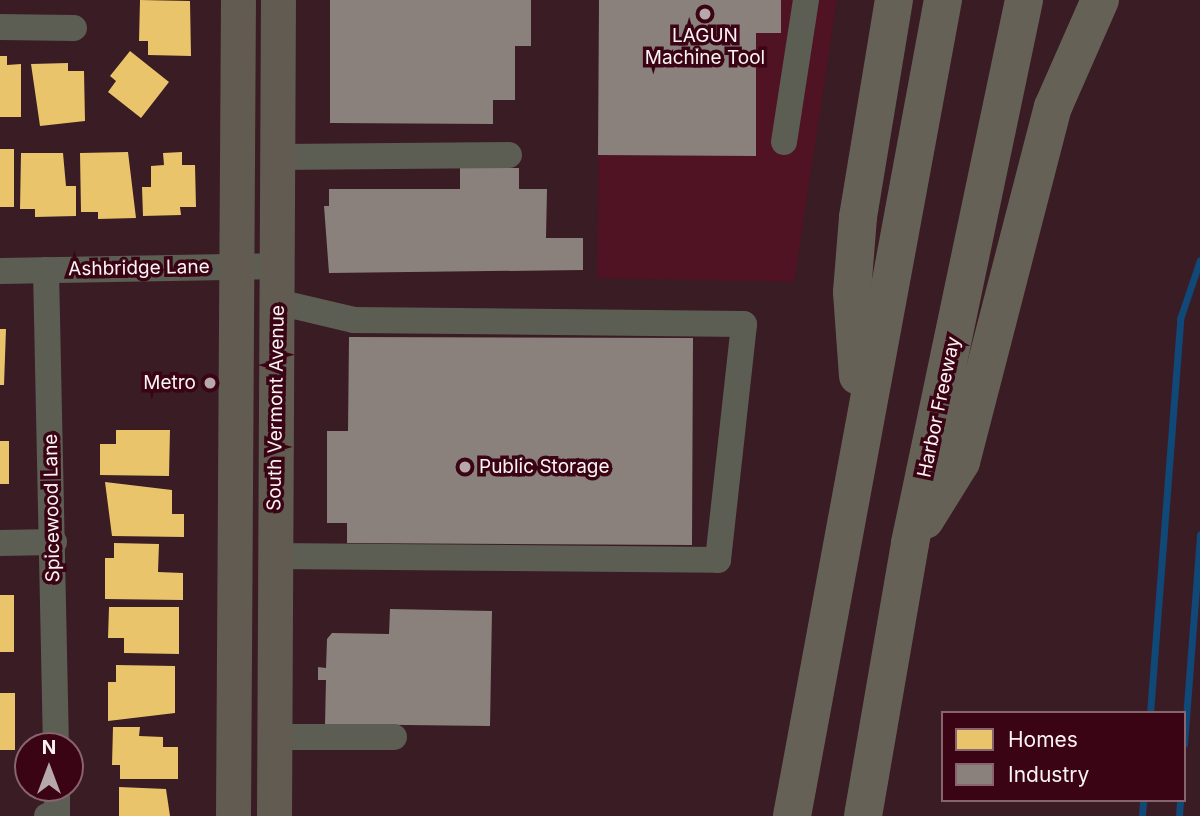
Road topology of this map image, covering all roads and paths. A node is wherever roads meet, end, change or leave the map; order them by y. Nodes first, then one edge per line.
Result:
1 (238, 0) edge
2 (278, 0) edge
3 (806, 0) edge
4 (894, 0) edge
5 (943, 0) edge
6 (1024, 0) edge
7 (1100, 0) edge
8 (0, 27) edge
9 (74, 28) dead end
10 (784, 142) dead end
11 (509, 155) dead end
12 (278, 157) junction
13 (278, 266) junction
14 (236, 267) junction
15 (46, 270) junction
16 (0, 271) edge
17 (277, 302) junction
18 (862, 427) junction
19 (54, 542) junction
20 (0, 543) edge
21 (911, 543) junction
22 (274, 556) junction
23 (56, 732) edge
24 (274, 737) junction
25 (394, 737) dead end
26 (47, 816) edge
27 (57, 816) edge
28 (233, 816) edge
29 (274, 816) edge
30 (792, 816) edge
31 (863, 816) edge

1 - 14 main road, South Vermont Avenue
2 - 12 main road, South Vermont Avenue
3 - 10 street
4 - 18 highway
5 - 18 highway
6 - 21 highway, Harbor Freeway
7 - 21 highway
8 - 9 street
11 - 12 street
12 - 13 main road, South Vermont Avenue
13 - 14 street, Ashbridge Lane
13 - 17 main road, South Vermont Avenue
14 - 15 street, Ashbridge Lane
14 - 28 main road, South Vermont Avenue
15 - 16 street, Ashbridge Lane
15 - 19 street, Spicewood Lane
17 - 22 main road, South Vermont Avenue
17 - 22 street
18 - 30 highway
19 - 20 street
19 - 23 street, Spicewood Lane
21 - 31 highway, Harbor Freeway
22 - 24 main road, South Vermont Avenue
24 - 25 street
24 - 29 main road, South Vermont Avenue
26 - 27 street

